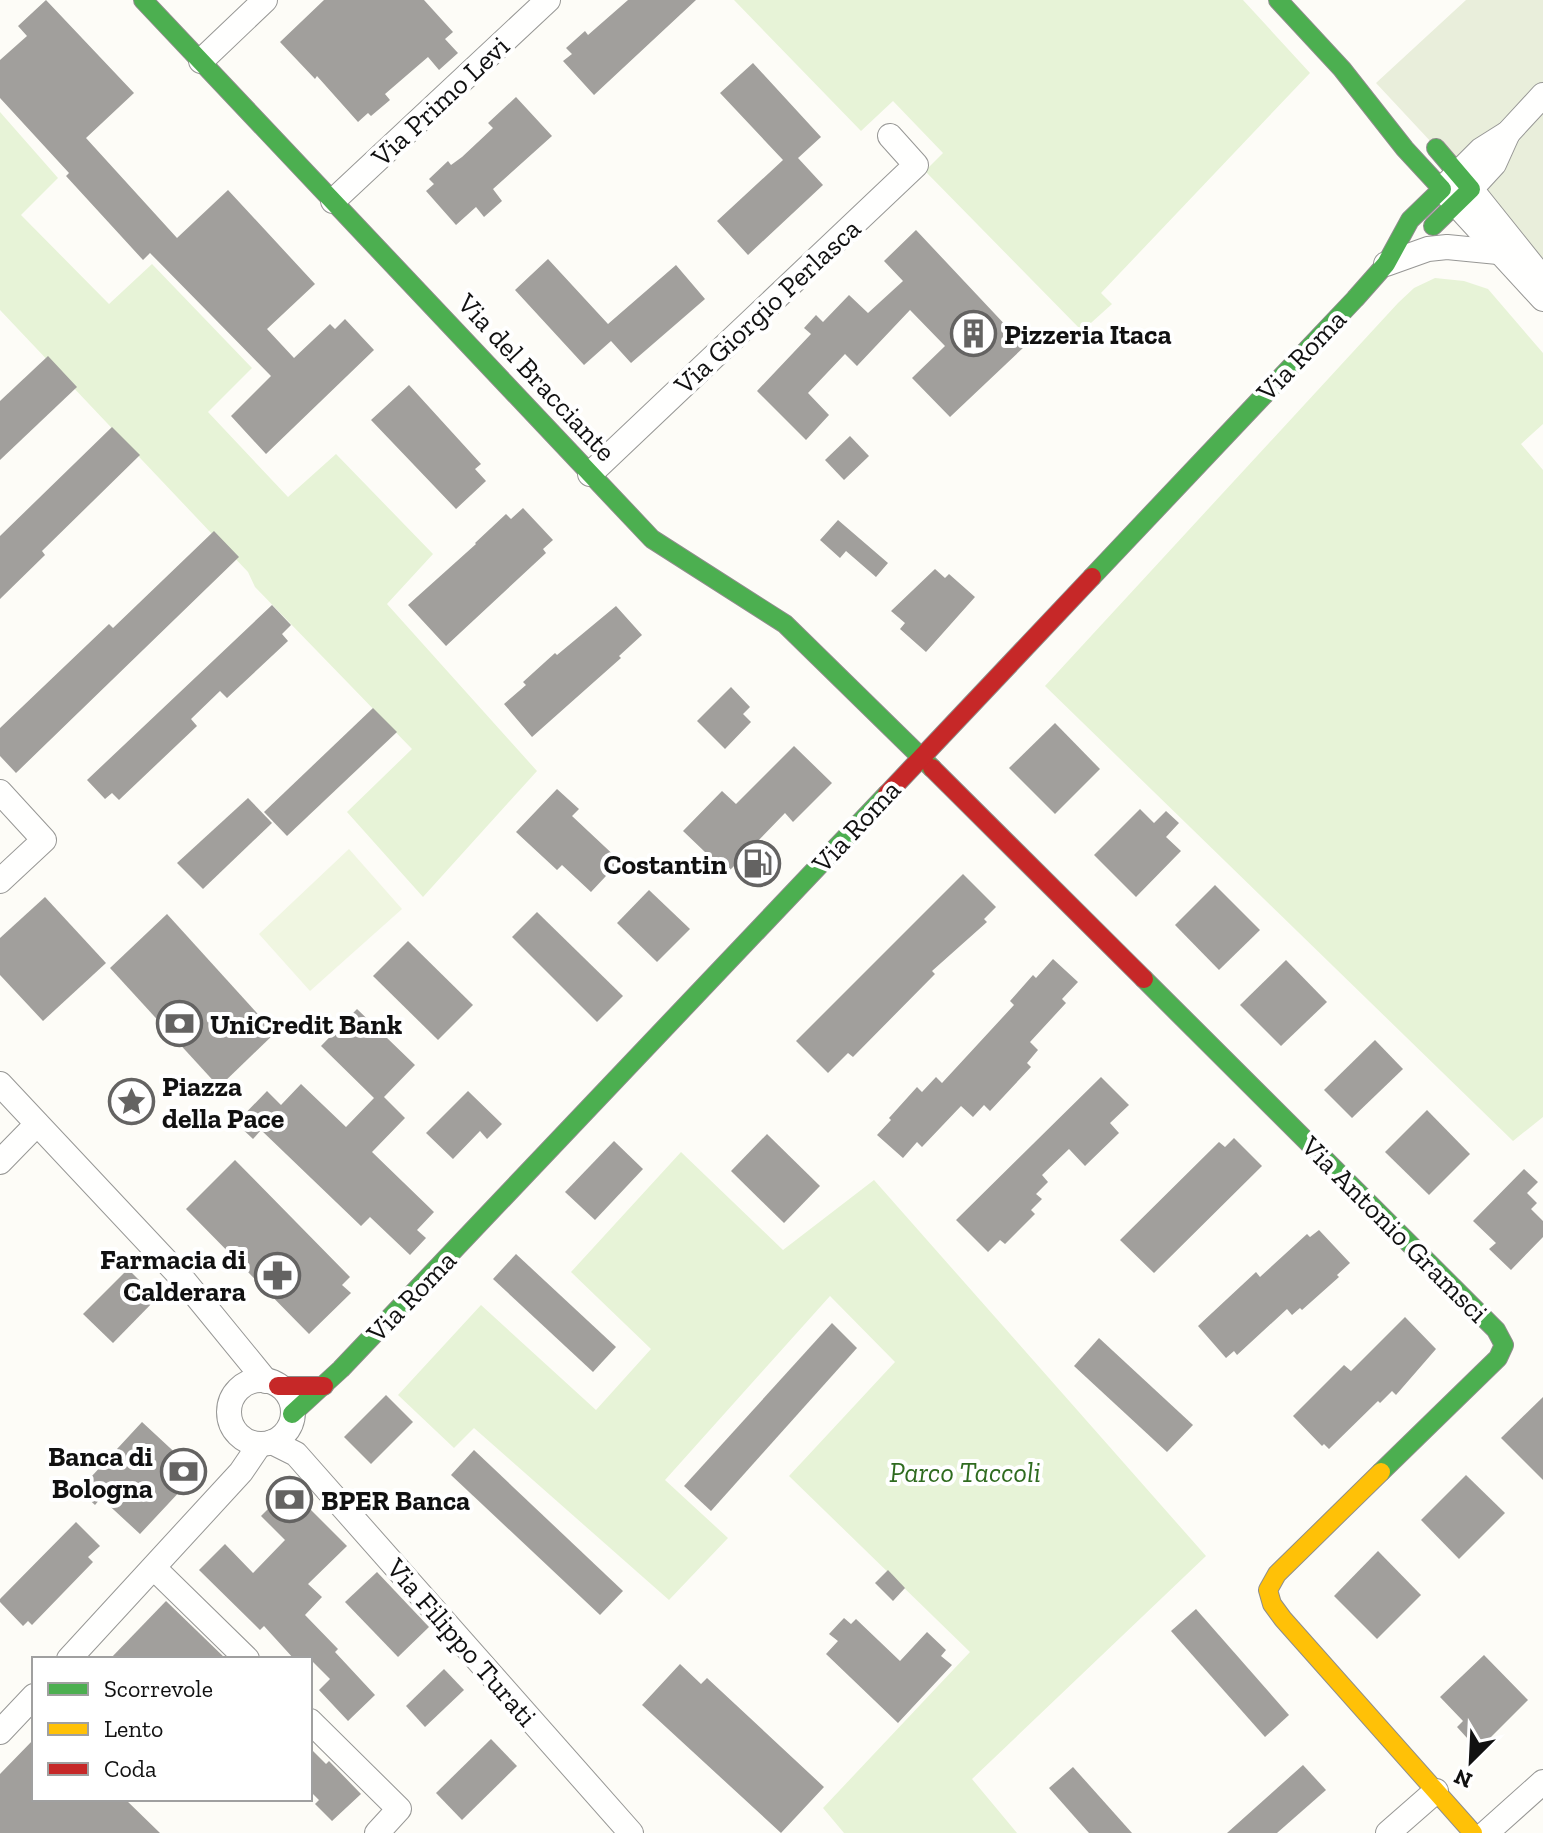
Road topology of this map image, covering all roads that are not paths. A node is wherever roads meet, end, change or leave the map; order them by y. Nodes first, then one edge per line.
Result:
1 (143, 0) edge
2 (265, 0) edge
3 (548, 0) edge
4 (1278, 0) edge
5 (201, 61) junction
6 (1342, 69) junction
7 (1543, 95) edge
8 (1508, 133) junction
9 (1421, 134) junction
10 (890, 136) dead end
11 (1457, 189) junction
12 (333, 201) junction
13 (1498, 252) junction
14 (1386, 264) junction
15 (1543, 279) edge
16 (1543, 299) edge
17 (590, 474) junction
18 (920, 758) junction
19 (0, 792) edge
20 (0, 881) edge
21 (0, 1084) edge
22 (37, 1124) junction
23 (0, 1162) edge
24 (233, 1338) junction
25 (272, 1383) junction
26 (324, 1386) junction
27 (235, 1393) junction
28 (237, 1434) junction
29 (281, 1436) junction
30 (234, 1479) junction
31 (154, 1568) junction
32 (71, 1657) edge
33 (245, 1657) edge
34 (32, 1698) edge
35 (312, 1723) edge
36 (0, 1732) edge
37 (1543, 1782) edge
38 (1436, 1791) junction
39 (377, 1833) edge
40 (631, 1833) edge
41 (1388, 1833) edge
42 (1473, 1833) edge
43 (1486, 1833) edge

1 - 5 street, Via del Bracciante
2 - 5 street
3 - 12 street, Via Primo Levi
4 - 6 street
5 - 12 street, Via del Bracciante
6 - 9 street
6 - 11 street
7 - 8 street, Via Roma
8 - 9 street
8 - 11 street, Via Roma
9 - 11 street
10 - 17 street, Via Giorgio Perlasca
11 - 13 street
11 - 14 street, Via Roma
11 - 15 street
12 - 17 street, Via del Bracciante
13 - 14 street, Via Roma
13 - 16 street
14 - 18 street, Via Roma
17 - 18 street, Via del Bracciante
18 - 26 street, Via Roma
18 - 38 street, Via Antonio Gramsci
19 - 20 street
21 - 22 street
22 - 23 street
22 - 24 street
24 - 25 street
24 - 27 street
25 - 26 street
25 - 27 street
25 - 29 street
26 - 29 street, Via Roma
27 - 28 street
28 - 29 street
28 - 30 street
29 - 30 street, Via Roma
29 - 40 street, Via Filippo Turati
30 - 31 street, Via Roma
31 - 32 street, Via Roma
31 - 33 street
34 - 36 street
35 - 39 street
37 - 43 street
38 - 41 street
38 - 42 street, Via Antonio Gramsci

